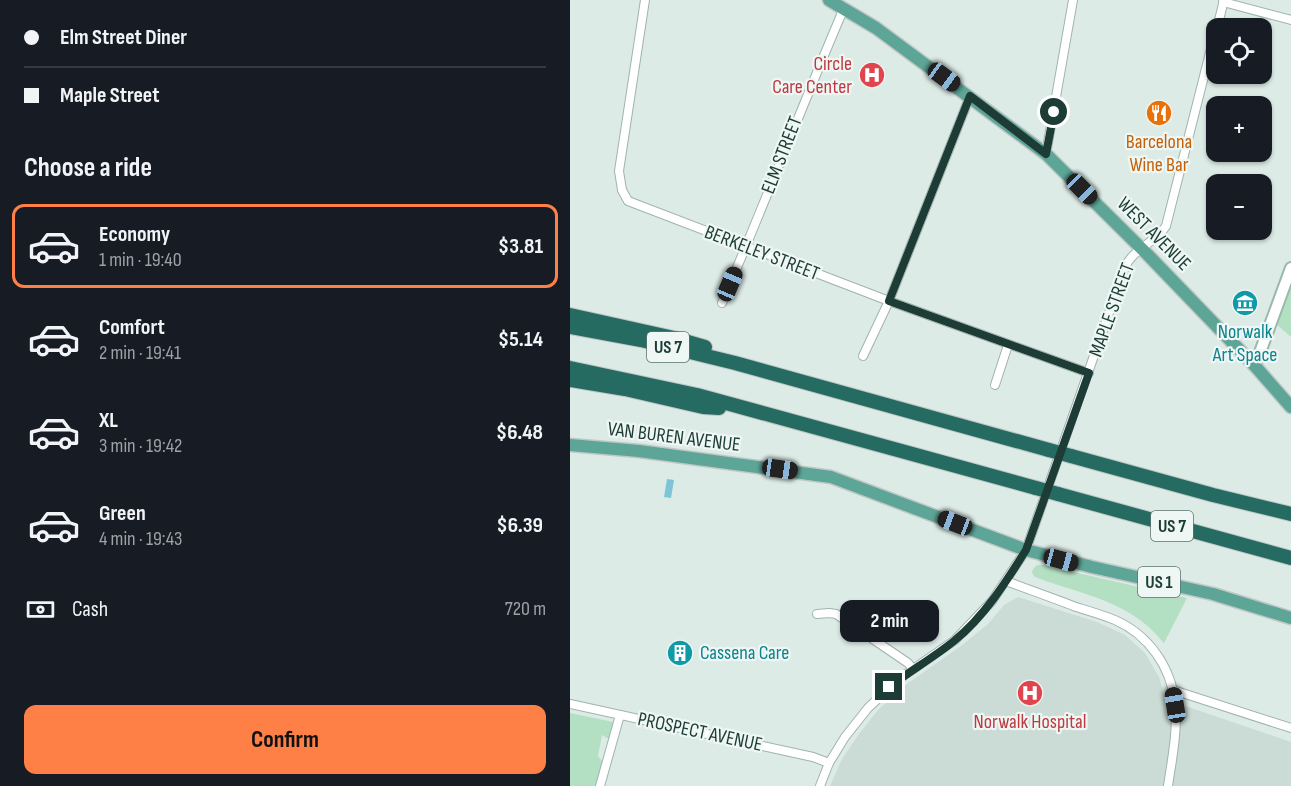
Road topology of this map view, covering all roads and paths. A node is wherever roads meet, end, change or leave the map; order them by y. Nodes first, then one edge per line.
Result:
1 (645, 0) edge
2 (829, 0) edge
3 (1073, 0) edge
4 (1224, 1) edge
5 (843, 8) junction
6 (1220, 18) edge
7 (1291, 20) edge
8 (1206, 71) edge
9 (970, 96) junction
10 (1046, 154) junction
11 (746, 246) junction
12 (1142, 249) junction
13 (1291, 268) edge
14 (889, 301) junction
15 (722, 303) dead end
16 (570, 315) edge
17 (570, 327) edge
18 (1008, 345) junction
19 (863, 356) dead end
20 (1255, 366) junction
21 (570, 368) edge
22 (765, 371) junction
23 (1089, 373) junction
24 (570, 380) edge
25 (995, 385) dead end
26 (1291, 407) edge
27 (760, 412) junction
28 (570, 445) edge
29 (1290, 517) edge
30 (1026, 550) junction
31 (1290, 558) edge
32 (1006, 581) junction
33 (817, 614) dead end
34 (1291, 618) edge
35 (913, 669) junction
36 (1173, 690) junction
37 (570, 704) edge
38 (620, 715) junction
39 (1291, 728) edge
40 (829, 763) junction
41 (600, 786) edge
42 (820, 786) edge
43 (1168, 786) edge

1 - 11 street, BERKELEY STREET
2 - 5 main road, WEST AVENUE
3 - 10 street
4 - 6 street, MAPLE STREET
4 - 7 street
5 - 9 main road, WEST AVENUE
5 - 11 street, ELM STREET
8 - 12 street, MAPLE STREET
9 - 10 main road, WEST AVENUE
9 - 14 street
10 - 12 main road, WEST AVENUE
11 - 14 street, BERKELEY STREET
11 - 15 street, ELM STREET
12 - 20 main road, WEST AVENUE
12 - 23 street, MAPLE STREET
13 - 20 main road
14 - 18 street, BERKELEY STREET
14 - 19 street
16 - 22 highway
17 - 22 highway, US 7
18 - 23 street, BERKELEY STREET
18 - 25 street
20 - 26 main road, WEST AVENUE
21 - 27 highway, US 7
22 - 29 highway, US 7, bridge
23 - 30 street, MAPLE STREET
24 - 27 highway
27 - 31 highway, US 7, bridge
28 - 30 main road, VAN BUREN AVENUE / US 1
30 - 32 street, MAPLE STREET
30 - 34 main road, VAN BUREN AVENUE / US 1
32 - 35 street, MAPLE STREET
32 - 36 street
33 - 35 street
35 - 40 street, MAPLE STREET
36 - 39 street
36 - 43 street
37 - 38 street, PROSPECT AVENUE
38 - 40 street, PROSPECT AVENUE
38 - 41 street
40 - 42 street, MAPLE STREET

